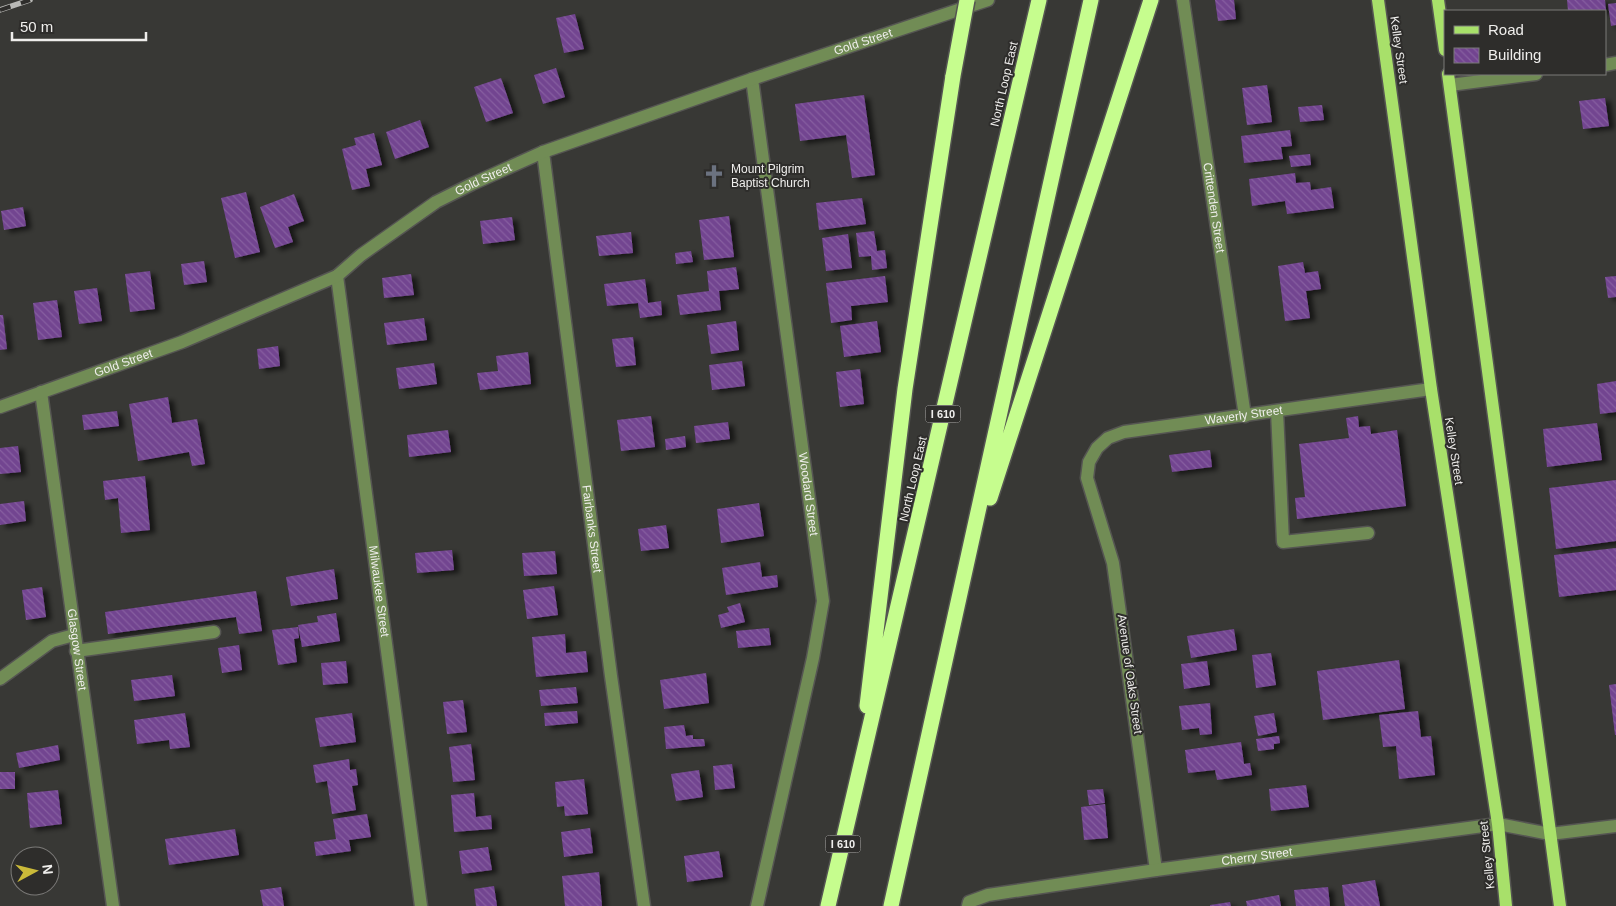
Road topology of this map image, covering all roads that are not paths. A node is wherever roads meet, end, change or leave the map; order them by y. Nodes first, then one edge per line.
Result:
1 (967, 0) edge
2 (988, 0) edge
3 (1039, 0) edge
4 (1091, 0) edge
5 (1151, 0) edge
6 (1183, 0) edge
7 (1378, 0) edge
8 (1438, 0) edge
9 (1444, 43) edge
10 (1519, 75) edge
11 (752, 79) junction
12 (1449, 79) edge
13 (543, 152) junction
14 (337, 276) junction
15 (1430, 389) junction
16 (41, 392) junction
17 (0, 407) edge
18 (1277, 411) junction
19 (1245, 416) junction
20 (1088, 482) joint
21 (1368, 533) dead end
22 (963, 583) junction
23 (214, 632) dead end
24 (74, 635) junction
25 (76, 651) junction
26 (0, 679) edge
27 (858, 781) junction
28 (1498, 824) junction
29 (1616, 826) edge
30 (1550, 834) junction
31 (1156, 870) junction
32 (113, 906) edge
33 (420, 906) edge
34 (644, 906) edge
35 (757, 906) edge
36 (828, 906) edge
37 (891, 906) edge
38 (968, 906) edge
39 (1506, 906) edge
40 (1560, 906) edge

1 - 27 highway, bridge
2 - 11 street, Gold Street
3 - 27 highway, North Loop East / I 610
4 - 22 highway
5 - 22 highway
6 - 19 street, Crittenden Street
7 - 15 main road, Kelley Street
8 - 9 main road
10 - 12 street
11 - 13 street, Gold Street
11 - 35 street, Woodard Street
12 - 30 main road
13 - 14 street, Gold Street
13 - 34 street, Fairbanks Street
14 - 16 street, Gold Street
14 - 33 street, Milwaukee Street
15 - 18 street, Waverly Street
15 - 28 main road, Kelley Street
16 - 17 street, Gold Street
16 - 24 street, Glasgow Street
18 - 19 street, Waverly Street
18 - 21 street
19 - 20 street, Waverly Street
20 - 31 street, Avenue of Oaks Street
22 - 37 highway
23 - 25 street
24 - 25 street, Glasgow Street
24 - 26 street
25 - 32 street, Glasgow Street
27 - 36 highway, North Loop East / I 610
28 - 30 street, Cherry Street
28 - 31 street, Cherry Street
28 - 39 main road, Kelley Street
29 - 30 street, Cherry Street
30 - 40 main road
31 - 38 street, Cherry Street

